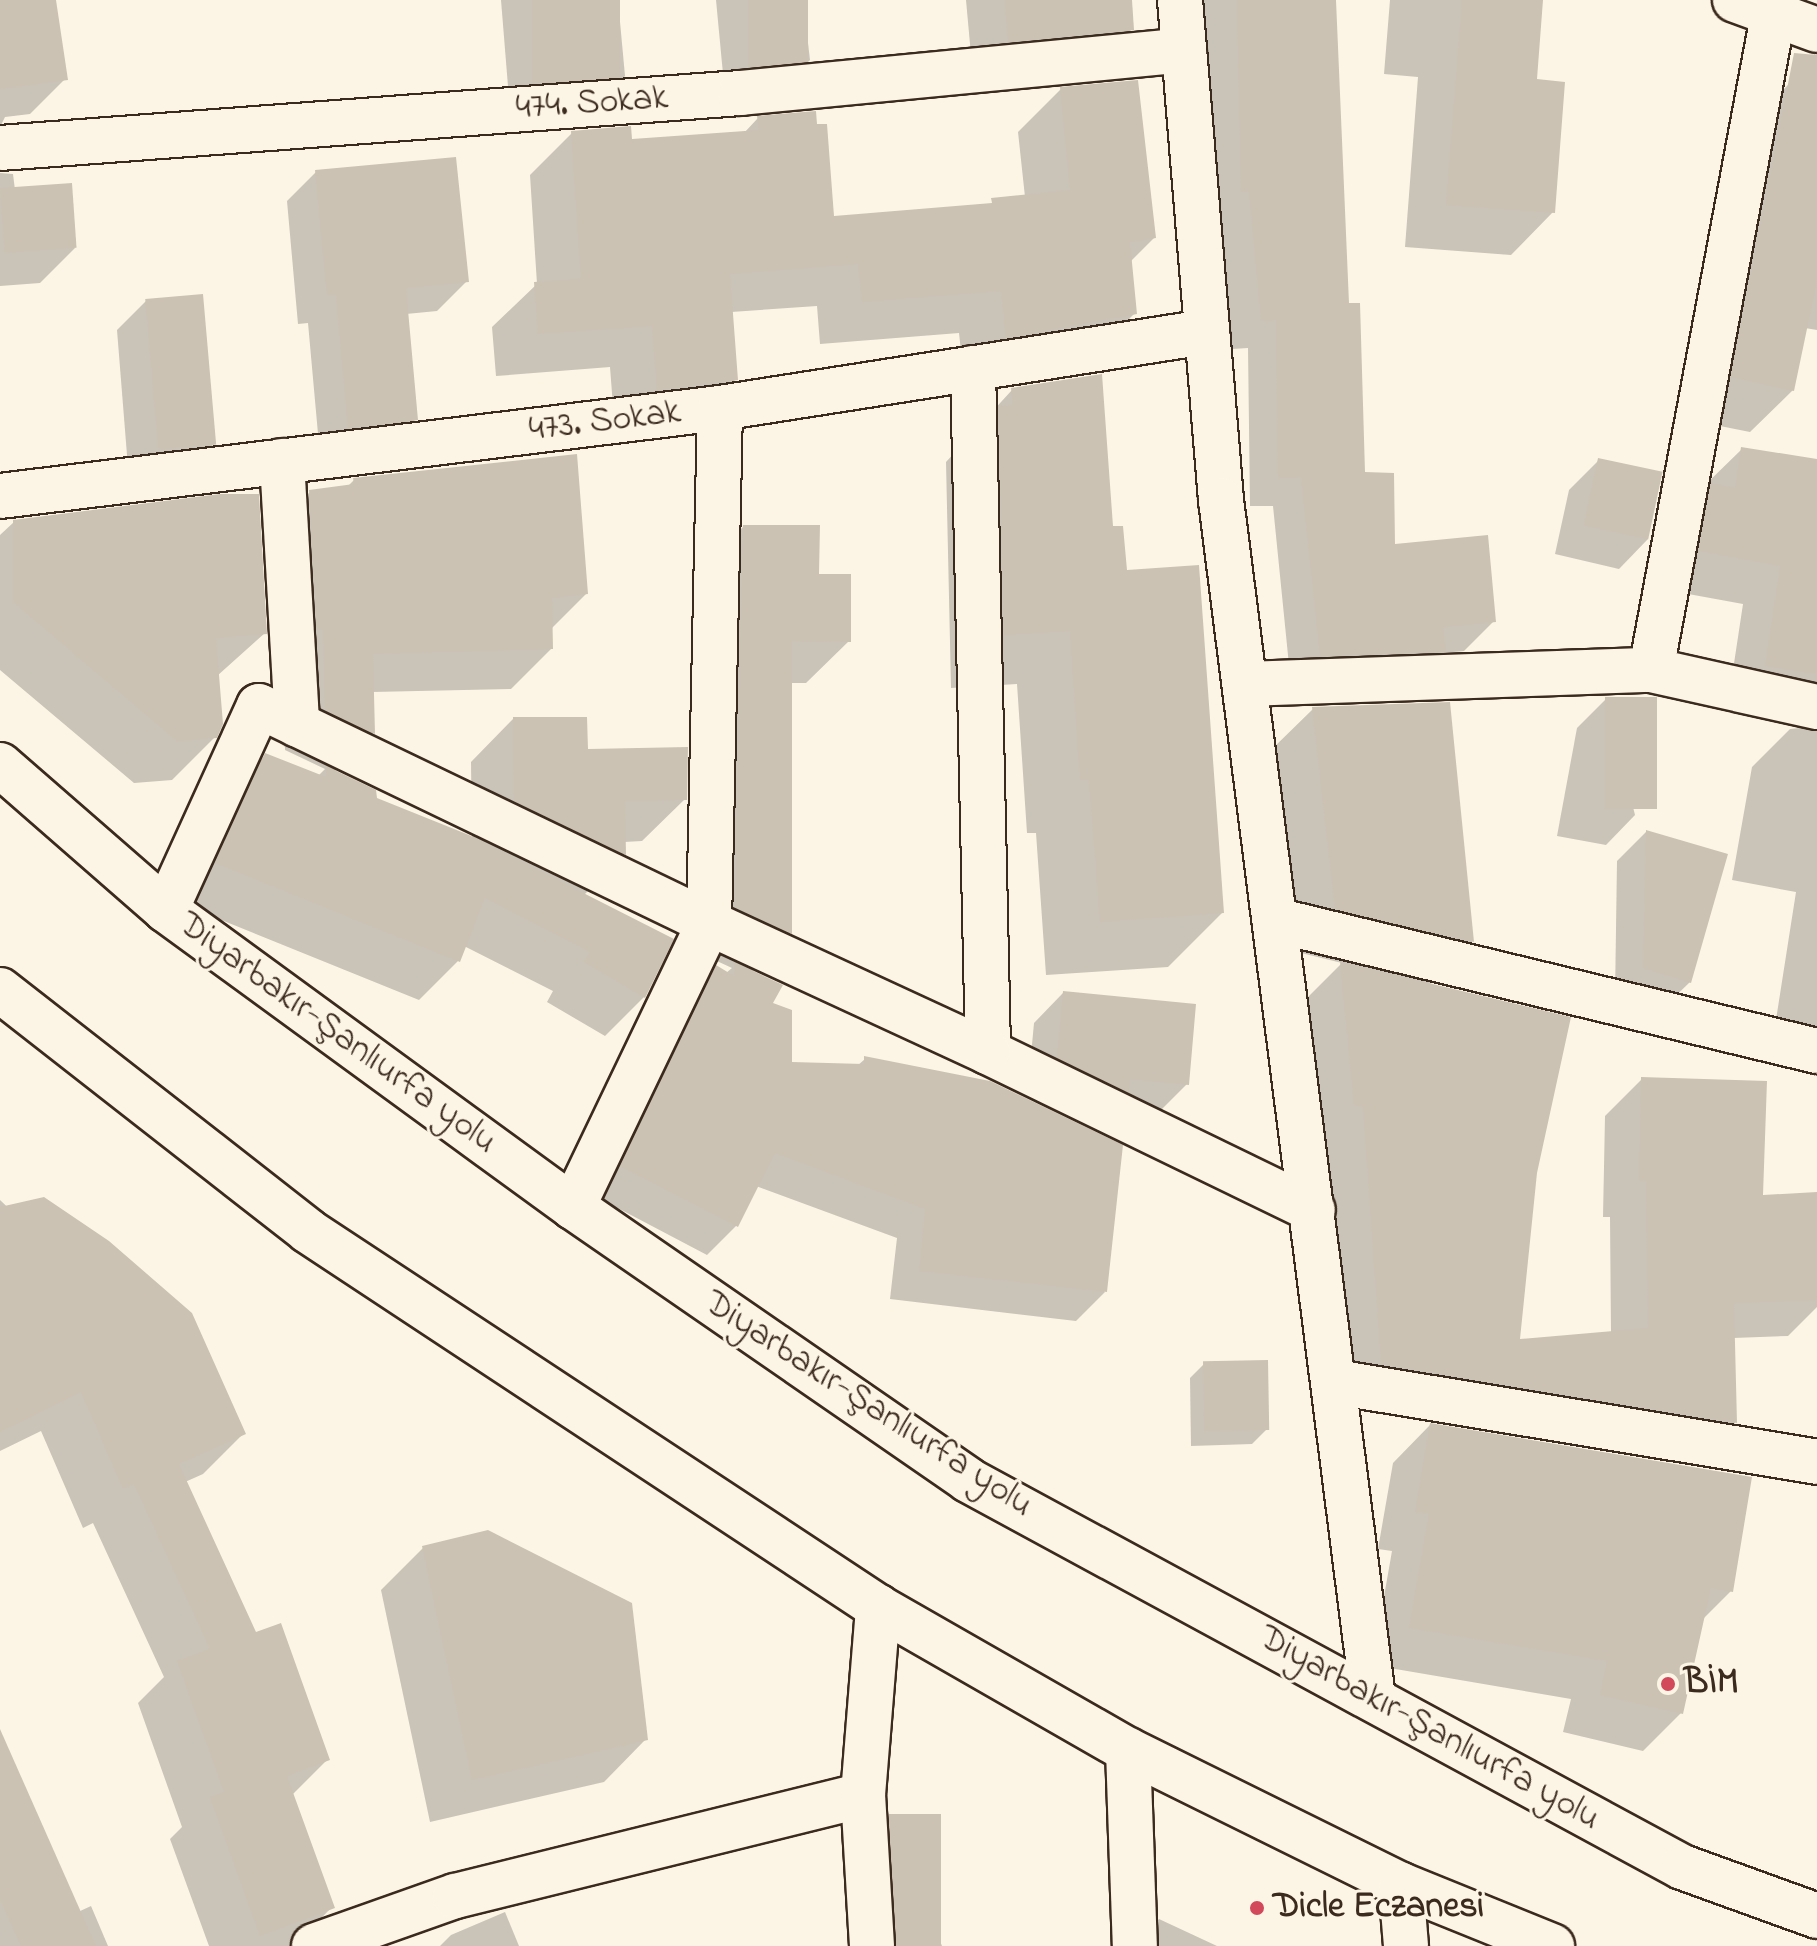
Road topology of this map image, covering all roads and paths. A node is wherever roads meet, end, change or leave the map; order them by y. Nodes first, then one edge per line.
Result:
1 (1180, 0) edge
2 (1761, 4) edge
3 (1817, 30) edge
4 (1184, 50) junction
5 (0, 148) edge
6 (1207, 332) junction
7 (973, 368) junction
8 (720, 408) junction
9 (282, 461) junction
10 (0, 496) edge
11 (1651, 670) junction
12 (1245, 684) junction
13 (1817, 707) edge
14 (297, 725) junction
15 (0, 765) edge
16 (166, 910) junction
17 (1275, 920) junction
18 (709, 923) junction
19 (0, 990) edge
20 (1817, 1051) edge
21 (988, 1052) junction
22 (573, 1207) junction
23 (1313, 1210) junction
24 (1335, 1382) junction
25 (1817, 1462) edge
26 (878, 1607) junction
27 (1373, 1698) junction
28 (1128, 1750) junction
29 (863, 1795) junction
30 (1401, 1885) junction
31 (1817, 1916) edge
32 (314, 1946) edge
33 (872, 1946) edge
34 (1135, 1946) edge
35 (1406, 1946) edge
36 (1552, 1946) edge

1 - 4 main road
2 - 3 main road
2 - 11 main road
4 - 5 main road, 474. Sokak
4 - 6 main road
6 - 7 main road, 473. Sokak
6 - 12 main road
7 - 8 main road, 473. Sokak
7 - 21 main road
8 - 9 main road, 473. Sokak
8 - 18 main road
9 - 10 main road, 473. Sokak
9 - 14 main road
11 - 12 main road
11 - 13 main road
12 - 17 main road
14 - 16 main road
14 - 18 main road
15 - 16 main road, Diyarbakır-Şanlıurfa yolu
16 - 22 main road, Diyarbakır-Şanlıurfa yolu
17 - 20 main road
17 - 23 main road
18 - 21 main road
18 - 22 main road
19 - 26 main road
21 - 23 main road
22 - 27 main road, Diyarbakır-Şanlıurfa yolu
23 - 24 main road
24 - 25 main road
24 - 27 main road
26 - 28 main road
26 - 29 main road
27 - 31 main road, Diyarbakır-Şanlıurfa yolu
28 - 30 main road
28 - 34 main road
29 - 32 main road
29 - 33 main road
30 - 35 main road
30 - 36 main road

